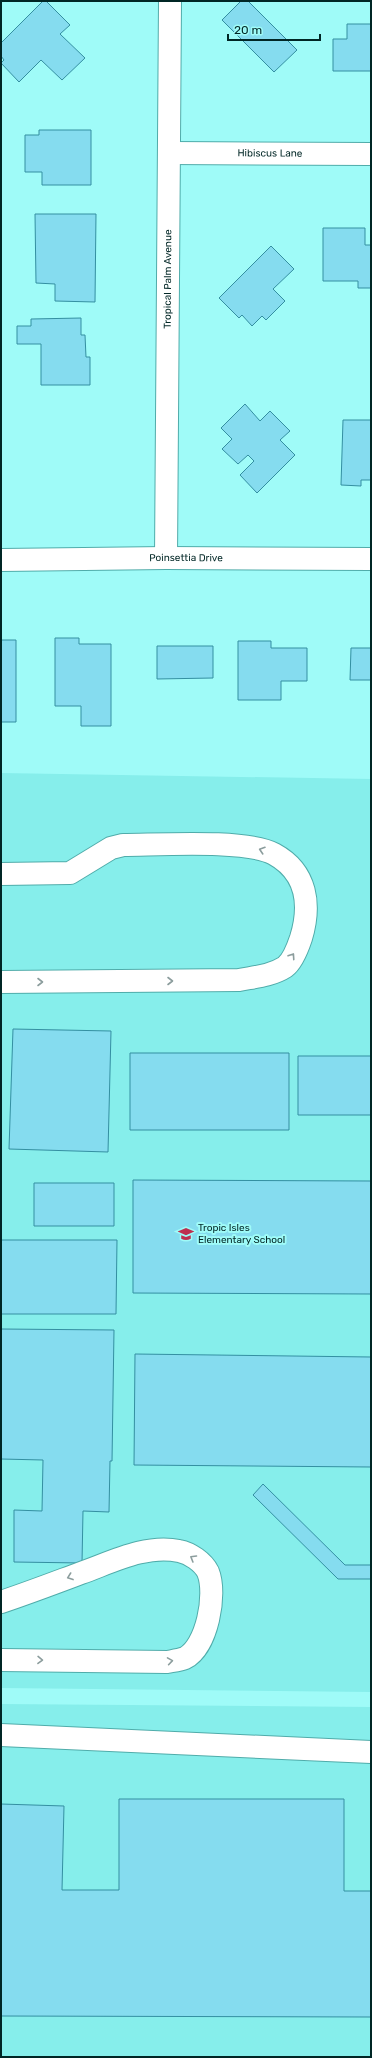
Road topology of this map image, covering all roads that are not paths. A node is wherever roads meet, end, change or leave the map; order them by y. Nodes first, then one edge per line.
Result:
1 (170, 1) edge
2 (170, 153) junction
3 (371, 154) edge
4 (166, 558) junction
5 (371, 559) edge
6 (1, 560) edge
7 (1, 874) edge
8 (1, 982) edge
9 (1, 1602) edge
10 (1, 1660) edge
11 (1, 1735) edge
12 (371, 1752) edge

1 - 2 street, Tropical Palm Avenue
2 - 3 street, Hibiscus Lane
2 - 4 street, Tropical Palm Avenue
4 - 5 street, Poinsettia Drive
4 - 6 street, Poinsettia Drive
8 -> 7 street
10 -> 9 street
11 - 12 street

